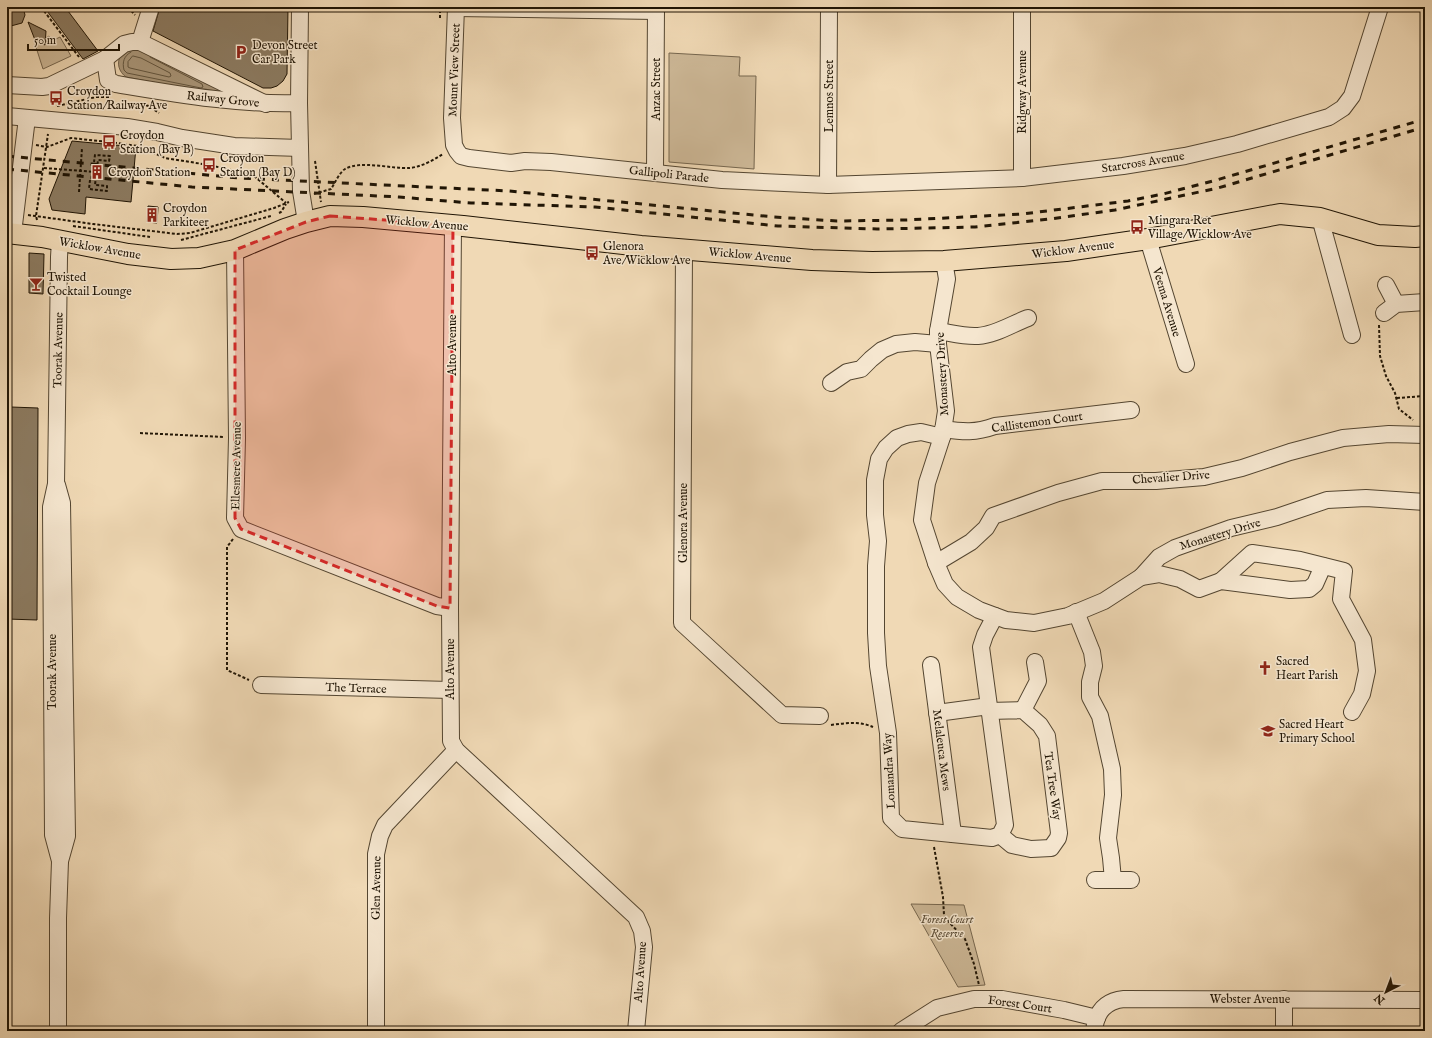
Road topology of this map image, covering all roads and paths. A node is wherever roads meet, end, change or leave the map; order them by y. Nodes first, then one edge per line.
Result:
1 (41, 7) edge
2 (151, 7) edge
3 (300, 7) edge
4 (829, 7) edge
5 (1022, 7) edge
6 (1380, 7) edge
7 (456, 8) edge
8 (656, 9) edge
9 (140, 42) junction
10 (105, 59) junction
11 (87, 68) junction
12 (7, 85) edge
13 (137, 102) dead end
14 (299, 103) junction
15 (266, 104) junction
16 (159, 113) dead end
17 (7, 116) edge
18 (27, 118) junction
19 (49, 129) dead end
20 (454, 140) junction
21 (47, 146) junction
22 (300, 148) junction
23 (82, 161) dead end
24 (94, 162) dead end
25 (44, 168) junction
26 (81, 171) junction
27 (97, 172) junction
28 (655, 172) junction
29 (1022, 178) junction
30 (90, 180) dead end
31 (828, 185) junction
32 (79, 192) dead end
33 (302, 198) junction
34 (286, 204) junction
35 (16, 212) junction
36 (36, 216) junction
37 (1320, 218) junction
38 (42, 221) dead end
39 (306, 222) junction
40 (453, 225) junction
41 (10, 233) edge
42 (65, 233) junction
43 (1425, 236) edge
44 (150, 237) dead end
45 (1148, 239) junction
46 (181, 240) dead end
47 (684, 249) junction
48 (235, 250) junction
49 (944, 261) junction
50 (1386, 285) dead end
51 (1425, 302) edge
52 (1390, 308) junction
53 (1028, 318) dead end
54 (1352, 335) dead end
55 (938, 337) junction
56 (1186, 364) dead end
57 (831, 383) dead end
58 (1425, 396) edge
59 (1397, 398) junction
60 (1131, 410) dead end
61 (1421, 429) edge
62 (140, 433) dead end
63 (943, 433) junction
64 (237, 438) junction
65 (1425, 502) edge
66 (241, 529) junction
67 (936, 563) junction
68 (1323, 566) junction
69 (1140, 577) junction
70 (1221, 581) junction
71 (450, 608) junction
72 (1076, 612) junction
73 (995, 616) junction
74 (1035, 662) dead end
75 (931, 665) dead end
76 (261, 685) joint
77 (450, 690) junction
78 (989, 709) junction
79 (1023, 710) junction
80 (1352, 712) dead end
81 (937, 713) junction
82 (820, 716) joint
83 (888, 733) junction
84 (456, 750) junction
85 (931, 832) junction
86 (953, 834) junction
87 (1000, 835) junction
88 (1095, 880) dead end
89 (1113, 880) junction
90 (1132, 880) dead end
91 (974, 999) junction
92 (1284, 999) junction
93 (1425, 1000) edge
94 (1096, 1024) edge
95 (58, 1031) edge
96 (376, 1031) edge
97 (636, 1031) edge
98 (901, 1031) edge
99 (1284, 1031) edge

1 - 11 path
2 - 9 street
3 - 14 street
4 - 31 street, Lemnos Street
5 - 29 street, Ridgway Avenue
6 - 29 street, Starcross Avenue
7 - 8 street
7 - 20 street, Mount View Street
8 - 28 street, Anzac Street
9 - 10 street
9 - 15 street, Railway Grove
10 - 11 street
10 - 15 street, Railway Grove
11 - 12 street
13 - 16 path
14 - 15 street, Railway Grove
14 - 22 street
17 - 18 street
18 - 22 street
18 - 35 street
19 - 21 path
20 - 28 street, Gallipoli Parade
20 - 33 path
21 - 25 path
21 - 34 path
22 - 33 street
23 - 26 path
24 - 27 path
25 - 26 path
25 - 36 path
26 - 27 path
26 - 32 path
27 - 30 path
28 - 31 street, Gallipoli Parade
29 - 31 street, Starcross Avenue
33 - 34 path
33 - 39 street
34 - 36 path
34 - 46 path
35 - 36 path
35 - 41 street
36 - 38 path
37 - 43 main road, Wicklow Avenue
37 - 45 main road, Wicklow Avenue
37 - 54 street
39 - 40 main road, Wicklow Avenue
39 - 48 main road, Wicklow Avenue
40 - 47 main road, Wicklow Avenue
40 - 71 street, Alto Avenue
41 - 42 main road, Wicklow Avenue
42 - 44 path
42 - 48 main road, Wicklow Avenue
42 - 95 street, Toorak Avenue
45 - 49 main road, Wicklow Avenue
45 - 56 street, Veema Avenue
47 - 49 main road, Wicklow Avenue
47 - 82 street, Glenora Avenue
48 - 64 street, Ellesmere Avenue
49 - 55 street, Monastery Drive
50 - 52 street
51 - 52 street
52 - 59 path
53 - 55 street
55 - 57 street
55 - 63 street, Monastery Drive
58 - 59 path
59 - 61 path
60 - 63 street, Callistemon Court
61 - 67 street, Chevalier Drive
62 - 64 path
63 - 67 street, Monastery Drive
63 - 83 street, Lomandra Way
64 - 66 street, Ellesmere Avenue
65 - 69 street, Monastery Drive
66 - 71 street
66 - 76 path
67 - 73 street, Monastery Drive
68 - 70 street
68 - 70 street
68 - 80 street
69 - 70 street
69 - 72 street, Monastery Drive
71 - 77 street, Alto Avenue
72 - 73 street, Monastery Drive
72 - 89 street
73 - 78 street
74 - 79 street
75 - 81 street, Melaleuca Mews
76 - 77 street, The Terrace
77 - 84 street, Alto Avenue
78 - 79 street
78 - 81 street
78 - 87 street
79 - 87 street, Tea Tree Way
81 - 86 street, Melaleuca Mews
82 - 83 path
83 - 85 street, Lomandra Way
84 - 96 street, Glen Avenue
84 - 97 street, Alto Avenue
85 - 86 street, Lomandra Way
85 - 91 path
86 - 87 street, Lomandra Way
88 - 89 street
89 - 90 street
91 - 94 street, Forest Court
91 - 98 street, Forest Court
92 - 93 street, Webster Avenue
92 - 94 street, Webster Avenue
92 - 99 street

